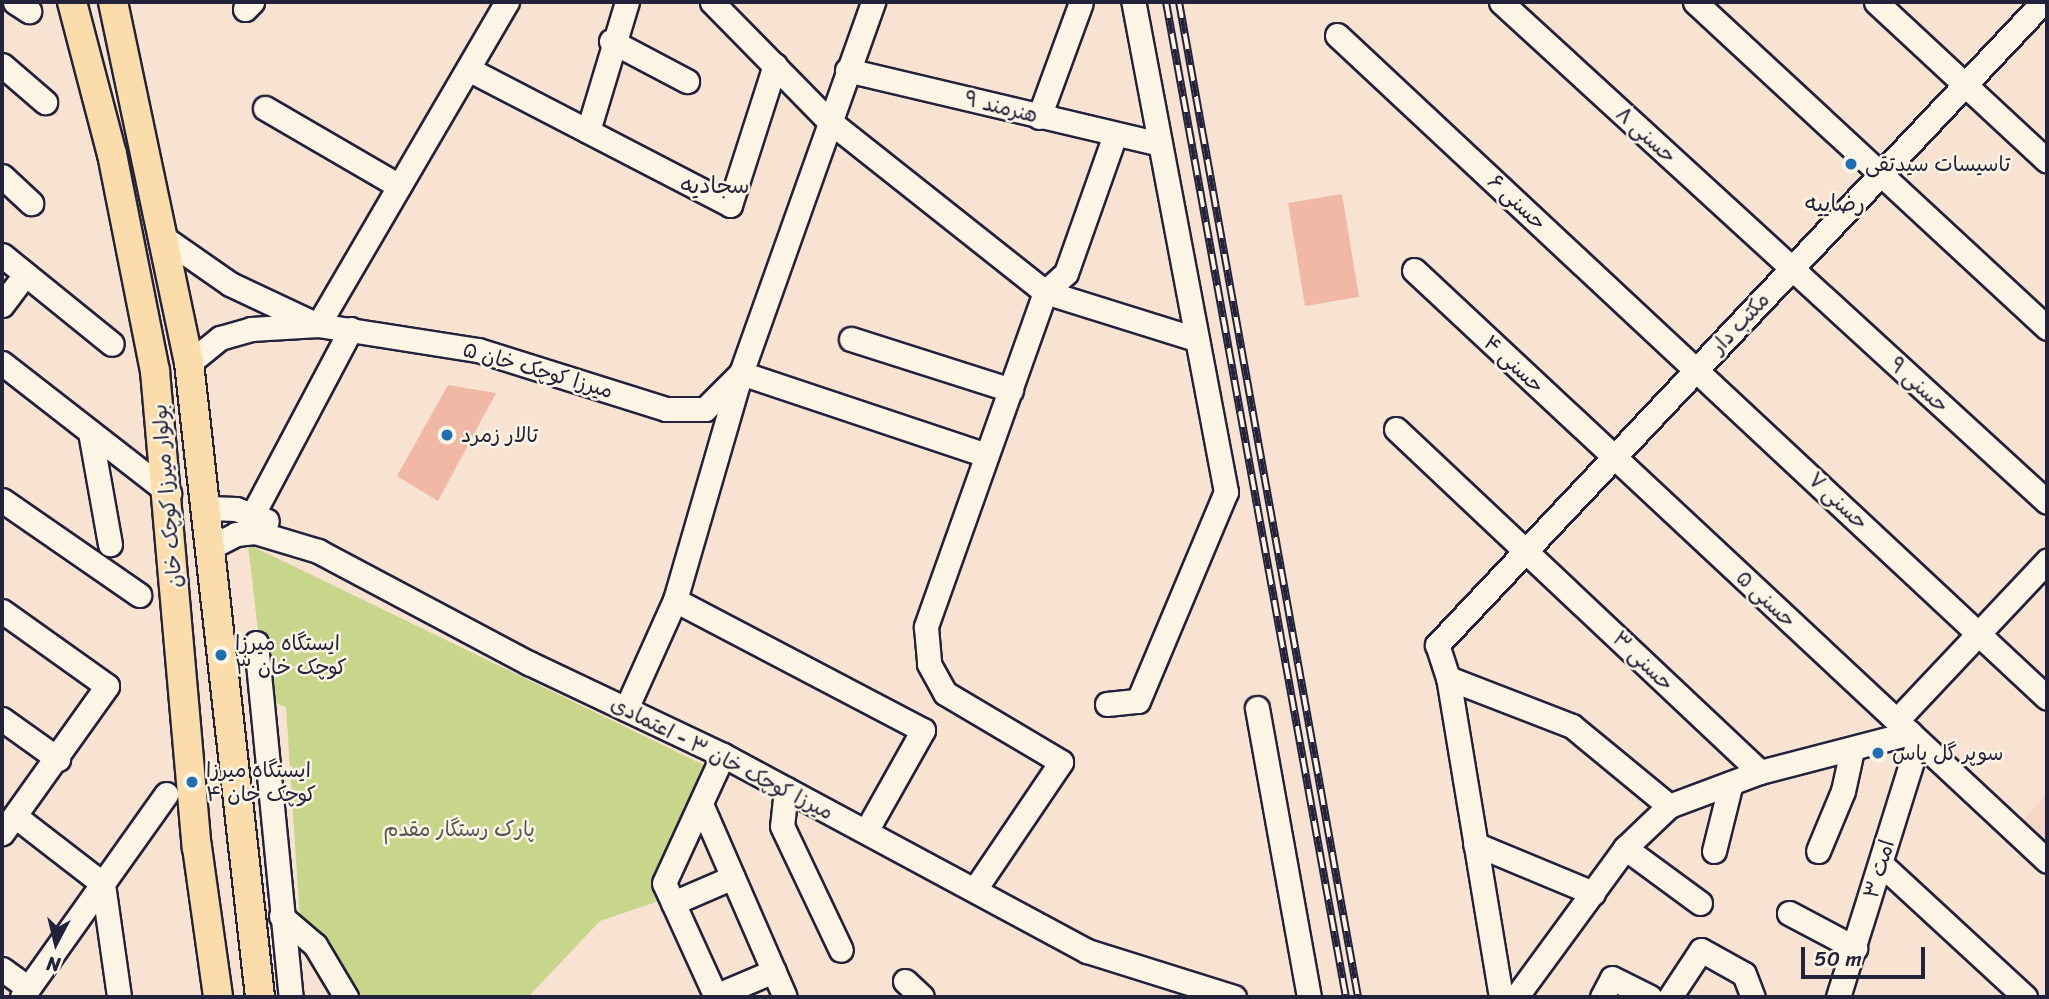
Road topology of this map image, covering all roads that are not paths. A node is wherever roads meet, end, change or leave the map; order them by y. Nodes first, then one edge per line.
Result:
1 (72, 2) edge
2 (113, 2) edge
3 (507, 2) edge
4 (627, 2) edge
5 (712, 2) edge
6 (873, 2) edge
7 (1081, 2) edge
8 (1133, 2) edge
9 (1501, 2) edge
10 (1695, 2) edge
11 (1876, 2) edge
12 (2043, 2) edge
13 (1336, 35) dead end
14 (611, 41) junction
15 (2, 65) edge
16 (775, 65) junction
17 (470, 70) junction
18 (847, 70) junction
19 (687, 81) dead end
20 (1965, 84) junction
21 (45, 102) dead end
22 (265, 108) dead end
23 (1039, 117) junction
24 (828, 120) junction
25 (143, 126) junction
26 (588, 131) junction
27 (106, 133) junction
28 (1115, 135) junction
29 (1156, 143) junction
30 (2047, 161) edge
31 (1881, 174) junction
32 (2, 176) edge
33 (399, 186) junction
34 (31, 203) dead end
35 (167, 240) junction
36 (2, 255) edge
37 (1792, 268) junction
38 (1413, 271) dead end
39 (25, 275) junction
40 (1045, 292) junction
41 (2, 305) edge
42 (318, 325) junction
43 (2047, 328) edge
44 (351, 329) junction
45 (851, 339) dead end
46 (1196, 339) junction
47 (112, 344) dead end
48 (2, 363) edge
49 (189, 363) junction
50 (1697, 369) junction
51 (741, 373) junction
52 (1011, 390) junction
53 (1396, 429) dead end
54 (90, 432) junction
55 (986, 455) junction
56 (1614, 458) junction
57 (169, 492) junction
58 (2, 500) edge
59 (2047, 502) edge
60 (207, 508) junction
61 (254, 512) junction
62 (110, 544) dead end
63 (211, 547) junction
64 (1527, 550) junction
65 (318, 551) junction
66 (2047, 561) edge
67 (139, 595) dead end
68 (675, 600) junction
69 (2, 611) edge
70 (1979, 634) junction
71 (256, 643) dead end
72 (1448, 678) junction
73 (2047, 698) edge
74 (1107, 704) dead end
75 (1256, 708) dead end
76 (626, 709) junction
77 (2, 719) edge
78 (1908, 731) junction
79 (1852, 750) junction
80 (723, 755) junction
81 (58, 759) junction
82 (1760, 772) junction
83 (1731, 783) junction
84 (786, 789) junction
85 (166, 794) dead end
86 (701, 804) junction
87 (1669, 806) junction
88 (6, 826) edge
89 (866, 831) junction
90 (1475, 844) junction
91 (1625, 848) junction
92 (1714, 851) dead end
93 (1818, 851) dead end
94 (2047, 861) edge
95 (1881, 864) junction
96 (733, 877) junction
97 (103, 884) junction
98 (975, 889) junction
99 (1594, 893) junction
100 (673, 902) junction
101 (1700, 903) dead end
102 (1789, 913) dead end
103 (281, 916) junction
104 (1855, 947) junction
105 (841, 950) dead end
106 (2, 969) edge
107 (774, 971) junction
108 (905, 981) dead end
109 (25, 993) edge
110 (119, 997) edge
111 (218, 997) edge
112 (260, 997) edge
113 (291, 997) edge
114 (346, 997) edge
115 (715, 997) edge
116 (786, 997) edge
117 (922, 997) edge
118 (1234, 997) edge
119 (1309, 997) edge
120 (1501, 997) edge
121 (1516, 997) edge
122 (1602, 997) edge
123 (1650, 997) edge
124 (1670, 997) edge
125 (1753, 997) edge
126 (1838, 997) edge
127 (2025, 997) edge

1 - 27 main road, بولوار میرزا کوچک خان
2 - 25 main road, بولوار میرزا کوچک خان
3 - 17 street
4 - 14 street
5 - 16 street
6 - 18 street
7 - 23 street
8 - 29 street
9 - 37 street, حسنی ۸
10 - 31 street
11 - 20 street
12 - 20 street, مکتب دار
13 - 50 street, حسنی ۶
14 - 19 street
14 - 26 street
15 - 21 street
16 - 24 street
16 - 26 street
17 - 26 street
17 - 33 street
18 - 23 street, هنرمند ۹
18 - 24 street
20 - 30 street
20 - 31 street, مکتب دار
22 - 33 street
23 - 28 street, هنرمند ۹
24 - 40 street
24 - 51 street
25 - 27 main road
25 - 35 main road, بولوار میرزا کوچک خان
27 - 57 main road, بولوار میرزا کوچک خان
28 - 29 street, هنرمند ۹
28 - 40 street
29 - 46 street
31 - 37 street, مکتب دار
31 - 43 street
32 - 34 street
33 - 42 street
35 - 42 street, میرزا کوچک خان ۵
35 - 49 main road, بولوار میرزا کوچک خان
36 - 39 street
37 - 50 street, مکتب دار
37 - 59 street, حسنی ۹
38 - 56 street, حسنی ۴
39 - 41 street
39 - 47 street
40 - 46 street
40 - 52 street
42 - 44 street, میرزا کوچک خان ۵
42 - 49 street, میرزا کوچک خان ۵
44 - 51 street, میرزا کوچک خان ۵
44 - 61 street
45 - 52 street
46 - 74 street
48 - 54 street
49 - 60 main road, بولوار میرزا کوچک خان
50 - 56 street, مکتب دار
50 - 70 street, حسنی ۷
51 - 55 street
51 - 68 street
52 - 55 street
53 - 64 street, حسنی ۳
54 - 57 street
54 - 62 street
55 - 98 street
56 - 64 street, مکتب دار
56 - 78 street, حسنی ۵
57 - 111 main road, بولوار میرزا کوچک خان
58 - 67 street
60 - 61 street
60 - 63 main road, بولوار میرزا کوچک خان
61 - 65 street
63 - 65 street, میرزا کوچک خان ۳ - اعتمادی
63 - 112 main road, بولوار میرزا کوچک خان
64 - 72 street, مکتب دار
64 - 82 street, حسنی ۳
65 - 76 street, میرزا کوچک خان ۳ - اعتمادی
66 - 70 street, امت ۳
68 - 76 street
68 - 89 street
69 - 81 street
70 - 73 street, حسنی ۷
70 - 78 street, امت ۳
71 - 103 street
72 - 87 street
72 - 90 street
75 - 119 street
76 - 80 street, میرزا کوچک خان ۳ - اعتمادی
77 - 81 street
78 - 79 street
78 - 94 street, حسنی ۵
78 - 95 street, امت ۳
79 - 82 street
79 - 93 street
80 - 84 street, میرزا کوچک خان ۳ - اعتمادی
80 - 86 street
81 - 88 street
82 - 83 street
83 - 87 street
83 - 92 street
84 - 89 street, میرزا کوچک خان ۳ - اعتمادی
84 - 105 street
85 - 97 street
86 - 96 street
86 - 100 street
87 - 91 street
88 - 97 street
89 - 98 street, میرزا کوچک خان ۳ - اعتمادی
90 - 99 street
90 - 120 street
91 - 99 street
91 - 101 street
95 - 104 street, امت ۳
95 - 127 street
96 - 100 street
96 - 107 street
97 - 109 street
97 - 110 street
98 - 118 street, میرزا کوچک خان ۳ - اعتمادی
99 - 121 street
100 - 115 street
102 - 104 street
103 - 113 street
103 - 114 street
104 - 126 street, امت ۳
106 - 109 street
107 - 115 street
107 - 116 street
108 - 117 street
122 - 123 street
124 - 125 street

